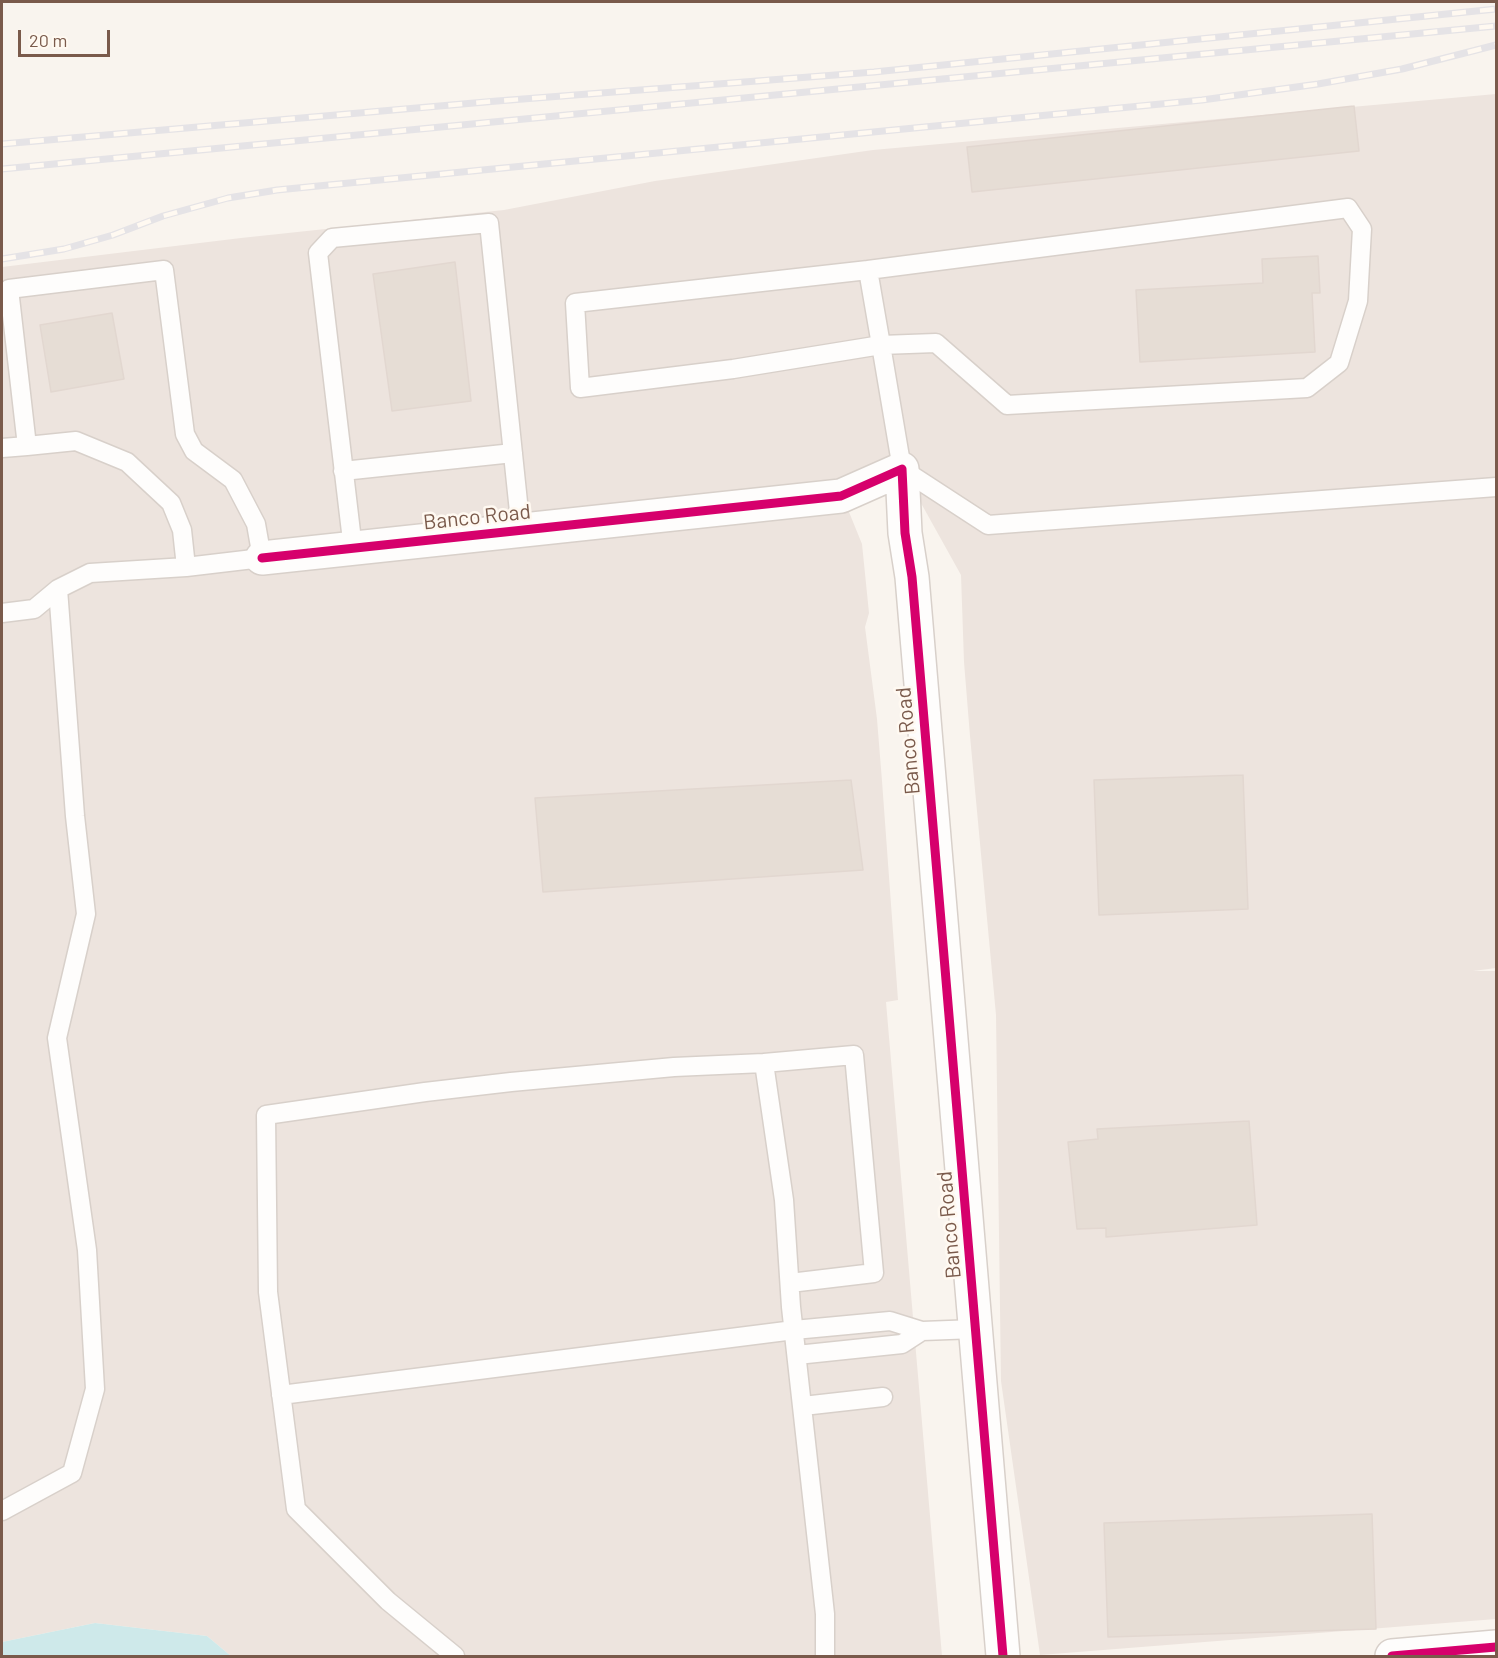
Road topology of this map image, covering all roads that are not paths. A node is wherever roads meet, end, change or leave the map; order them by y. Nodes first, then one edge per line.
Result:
1 (868, 270) junction
2 (881, 345) junction
3 (27, 446) junction
4 (2, 448) edge
5 (513, 453) junction
6 (902, 469) junction
7 (344, 471) junction
8 (1497, 487) edge
9 (521, 531) junction
10 (353, 549) junction
11 (262, 558) junction
12 (186, 567) junction
13 (58, 589) junction
14 (2, 613) edge
15 (764, 1063) junction
16 (790, 1283) junction
17 (976, 1329) junction
18 (794, 1330) junction
19 (922, 1331) junction
20 (797, 1355) junction
21 (281, 1395) junction
22 (883, 1397) dead end
23 (803, 1406) junction
24 (2, 1511) edge
25 (1497, 1647) edge
26 (455, 1656) edge
27 (825, 1656) edge
28 (1003, 1656) edge
29 (1392, 1656) edge

1 - 2 lane
1 - 2 lane
1 - 2 lane
2 - 6 lane
3 - 4 lane
3 - 11 lane
3 - 12 lane
5 - 7 lane
5 - 7 lane
5 - 9 lane
6 - 8 lane
6 - 9 street, Banco Road
6 - 17 street, Banco Road
7 - 10 lane
9 - 10 street, Banco Road
10 - 11 street, Banco Road
11 - 12 lane
12 - 13 lane
13 - 14 lane
13 - 24 lane
15 - 16 lane
15 - 16 lane
15 - 21 lane
16 - 18 lane
17 - 19 lane
17 - 28 street, Banco Road
18 - 19 lane
18 - 20 lane
18 - 21 lane
19 - 20 lane
20 - 23 lane
21 - 26 lane
22 - 23 lane
23 - 27 lane
25 - 29 street

